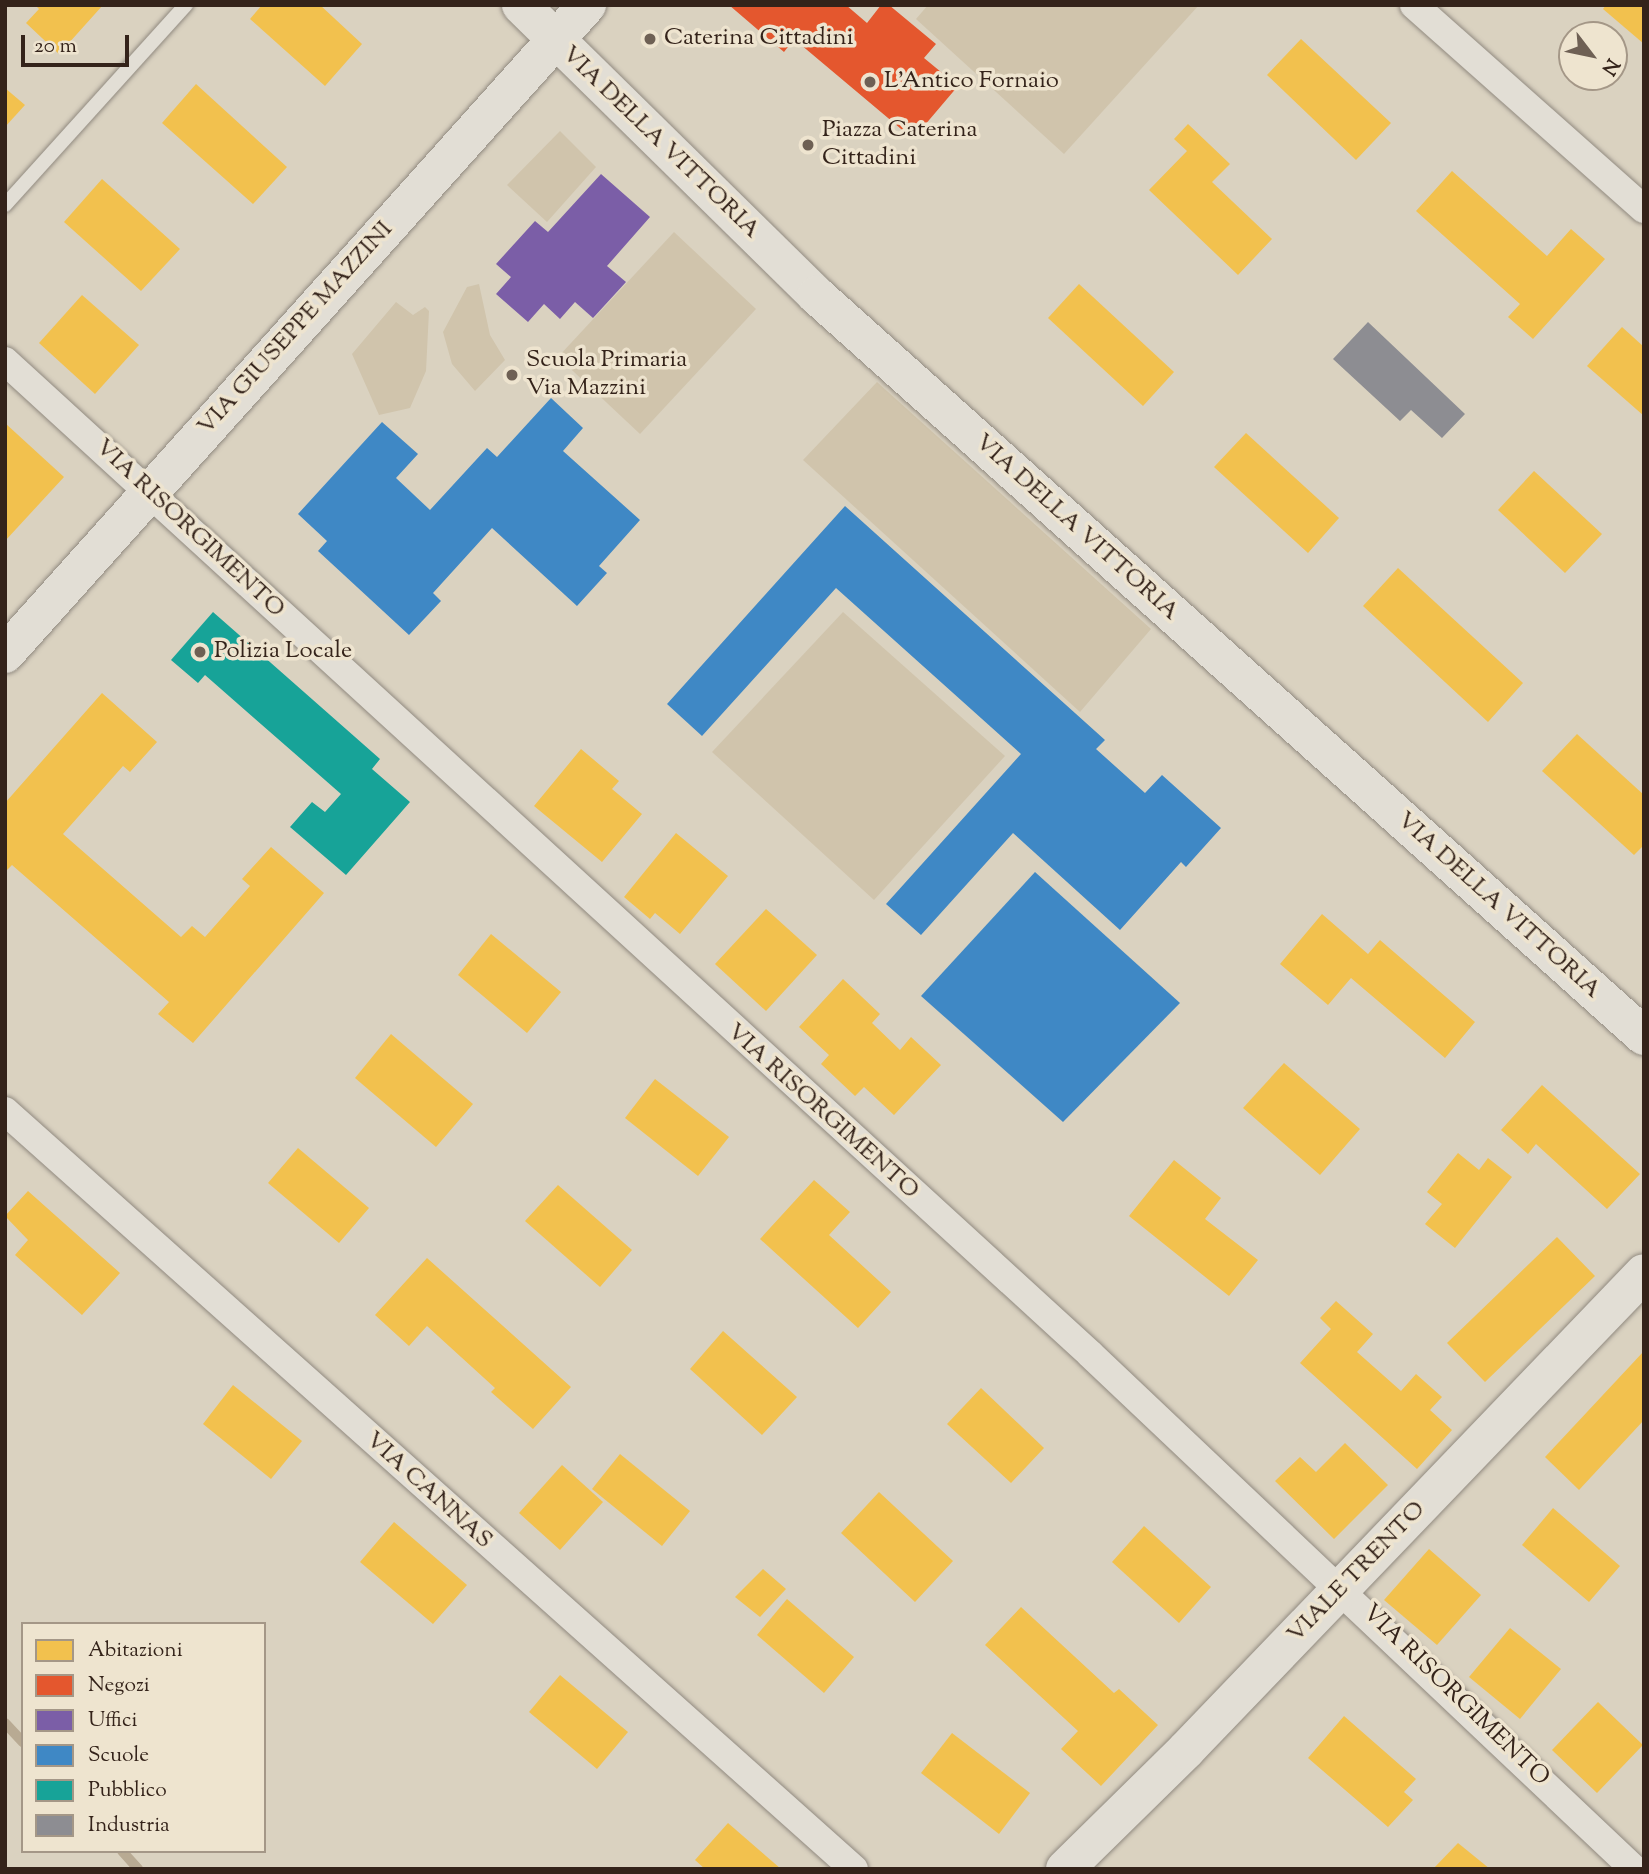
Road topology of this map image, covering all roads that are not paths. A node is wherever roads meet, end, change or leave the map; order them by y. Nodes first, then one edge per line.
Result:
1 (186, 5) edge
2 (521, 5) edge
3 (587, 5) edge
4 (1414, 5) edge
5 (555, 40) junction
6 (5, 205) edge
7 (1644, 209) edge
8 (5, 361) edge
9 (150, 492) junction
10 (5, 654) edge
11 (1644, 1036) edge
12 (5, 1111) edge
13 (1644, 1273) edge
14 (1342, 1588) junction
15 (853, 1869) edge
16 (1065, 1869) edge
17 (1634, 1869) edge

1 - 6 lane
2 - 5 street, VIA DELLA VITTORIA
3 - 5 street, VIA GIUSEPPE MAZZINI
4 - 7 street
5 - 9 street, VIA GIUSEPPE MAZZINI
5 - 11 street, VIA DELLA VITTORIA
8 - 9 street, VIA RISORGIMENTO
9 - 10 street, VIA GIUSEPPE MAZZINI
9 - 14 street, VIA RISORGIMENTO
12 - 15 street, VIA CANNAS
13 - 14 street, VIALE TRENTO
14 - 16 street, VIALE TRENTO
14 - 17 street, VIA RISORGIMENTO

